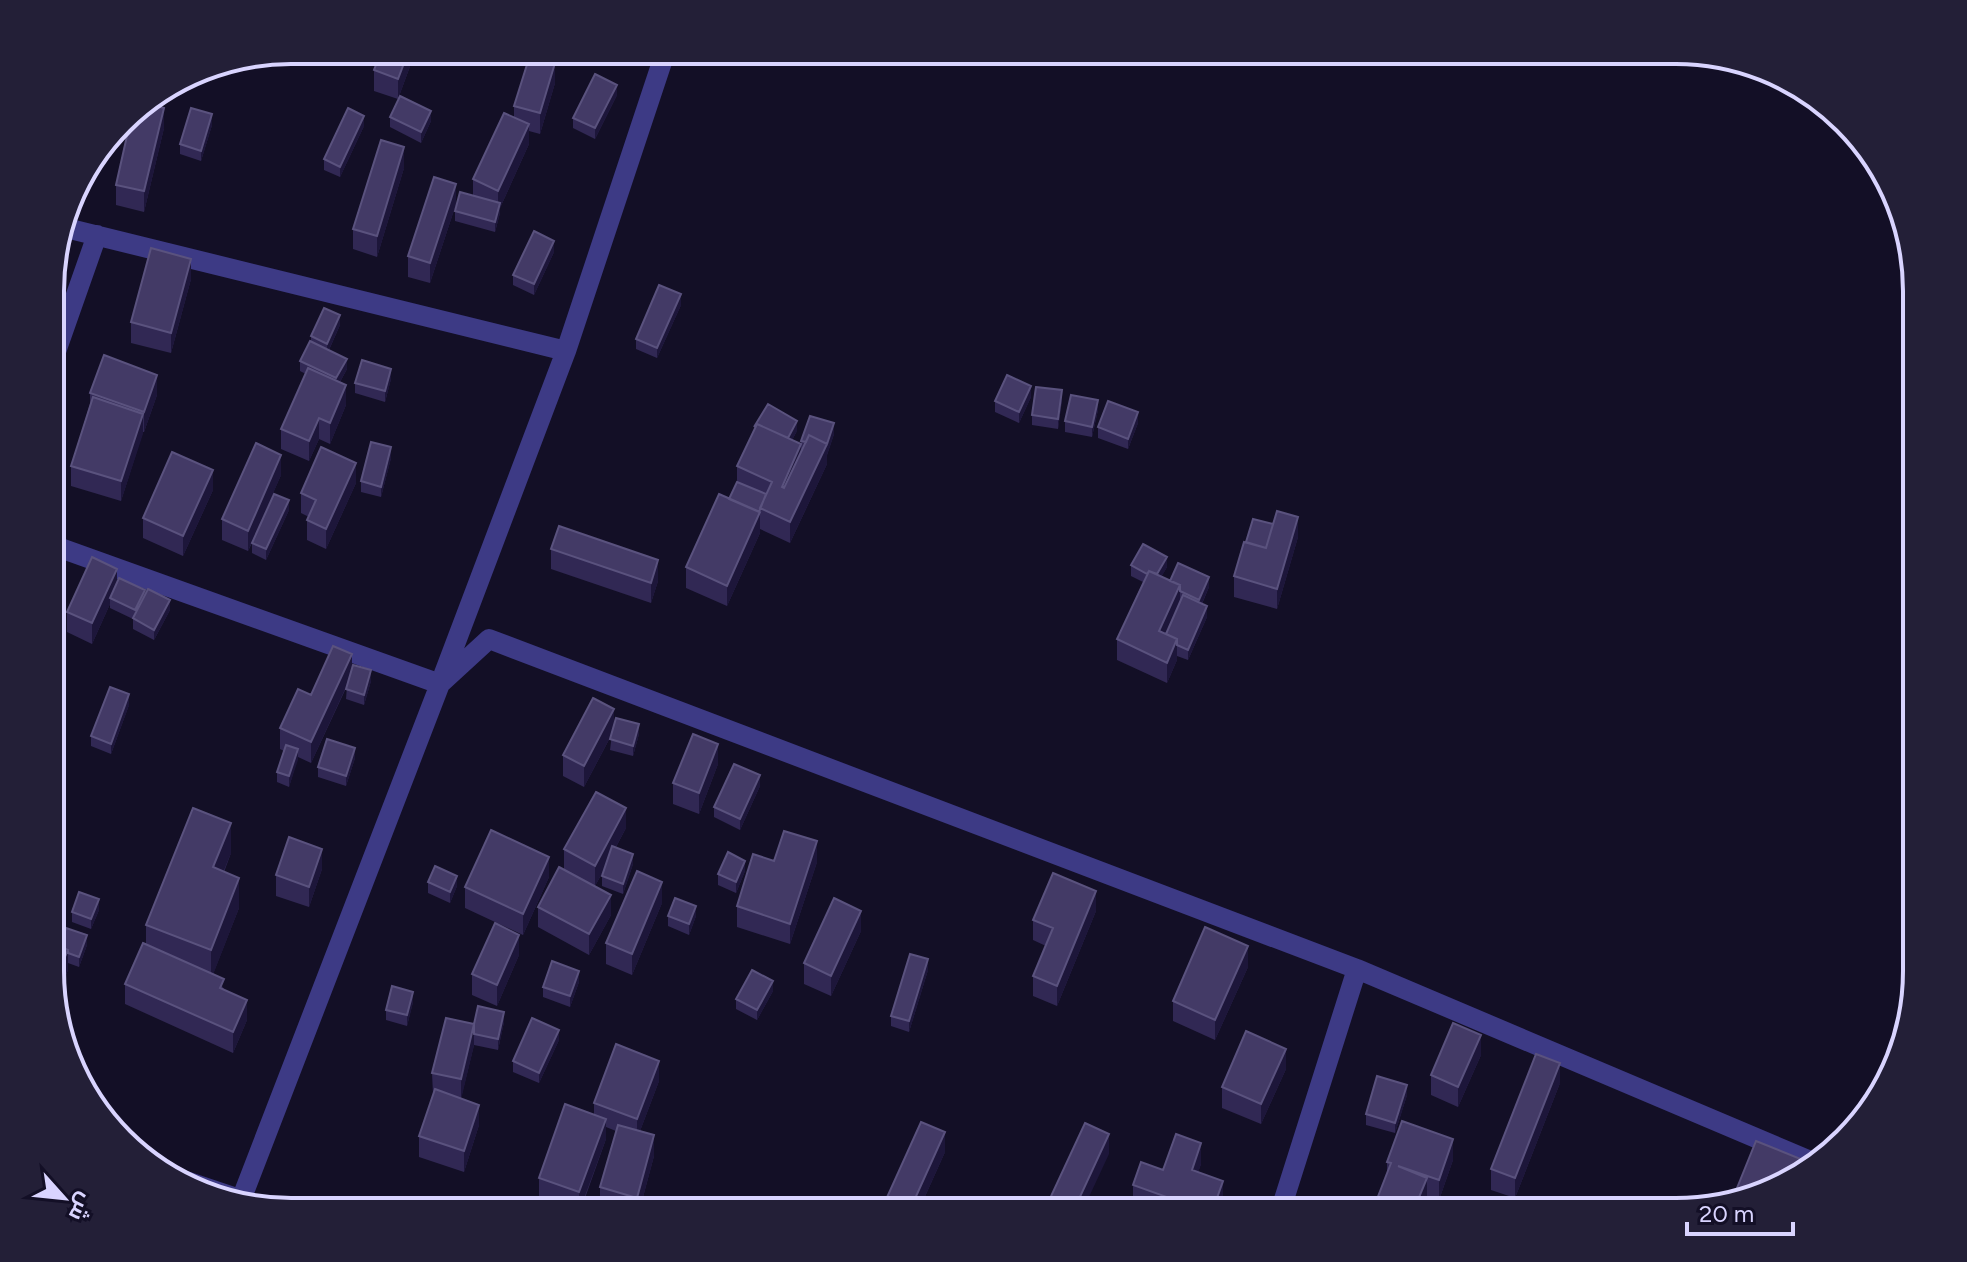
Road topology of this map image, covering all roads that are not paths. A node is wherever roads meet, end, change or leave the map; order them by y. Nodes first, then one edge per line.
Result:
1 (661, 64) edge
2 (73, 229) edge
3 (97, 235) junction
4 (64, 329) edge
5 (566, 351) junction
6 (64, 549) edge
7 (440, 684) junction
8 (1357, 969) junction
9 (1804, 1158) edge
10 (244, 1192) edge
11 (1284, 1198) edge

1 - 5 street
2 - 3 street
3 - 4 street
3 - 5 street
5 - 7 street
6 - 7 street
7 - 8 street
7 - 10 street
8 - 9 street
8 - 11 street

